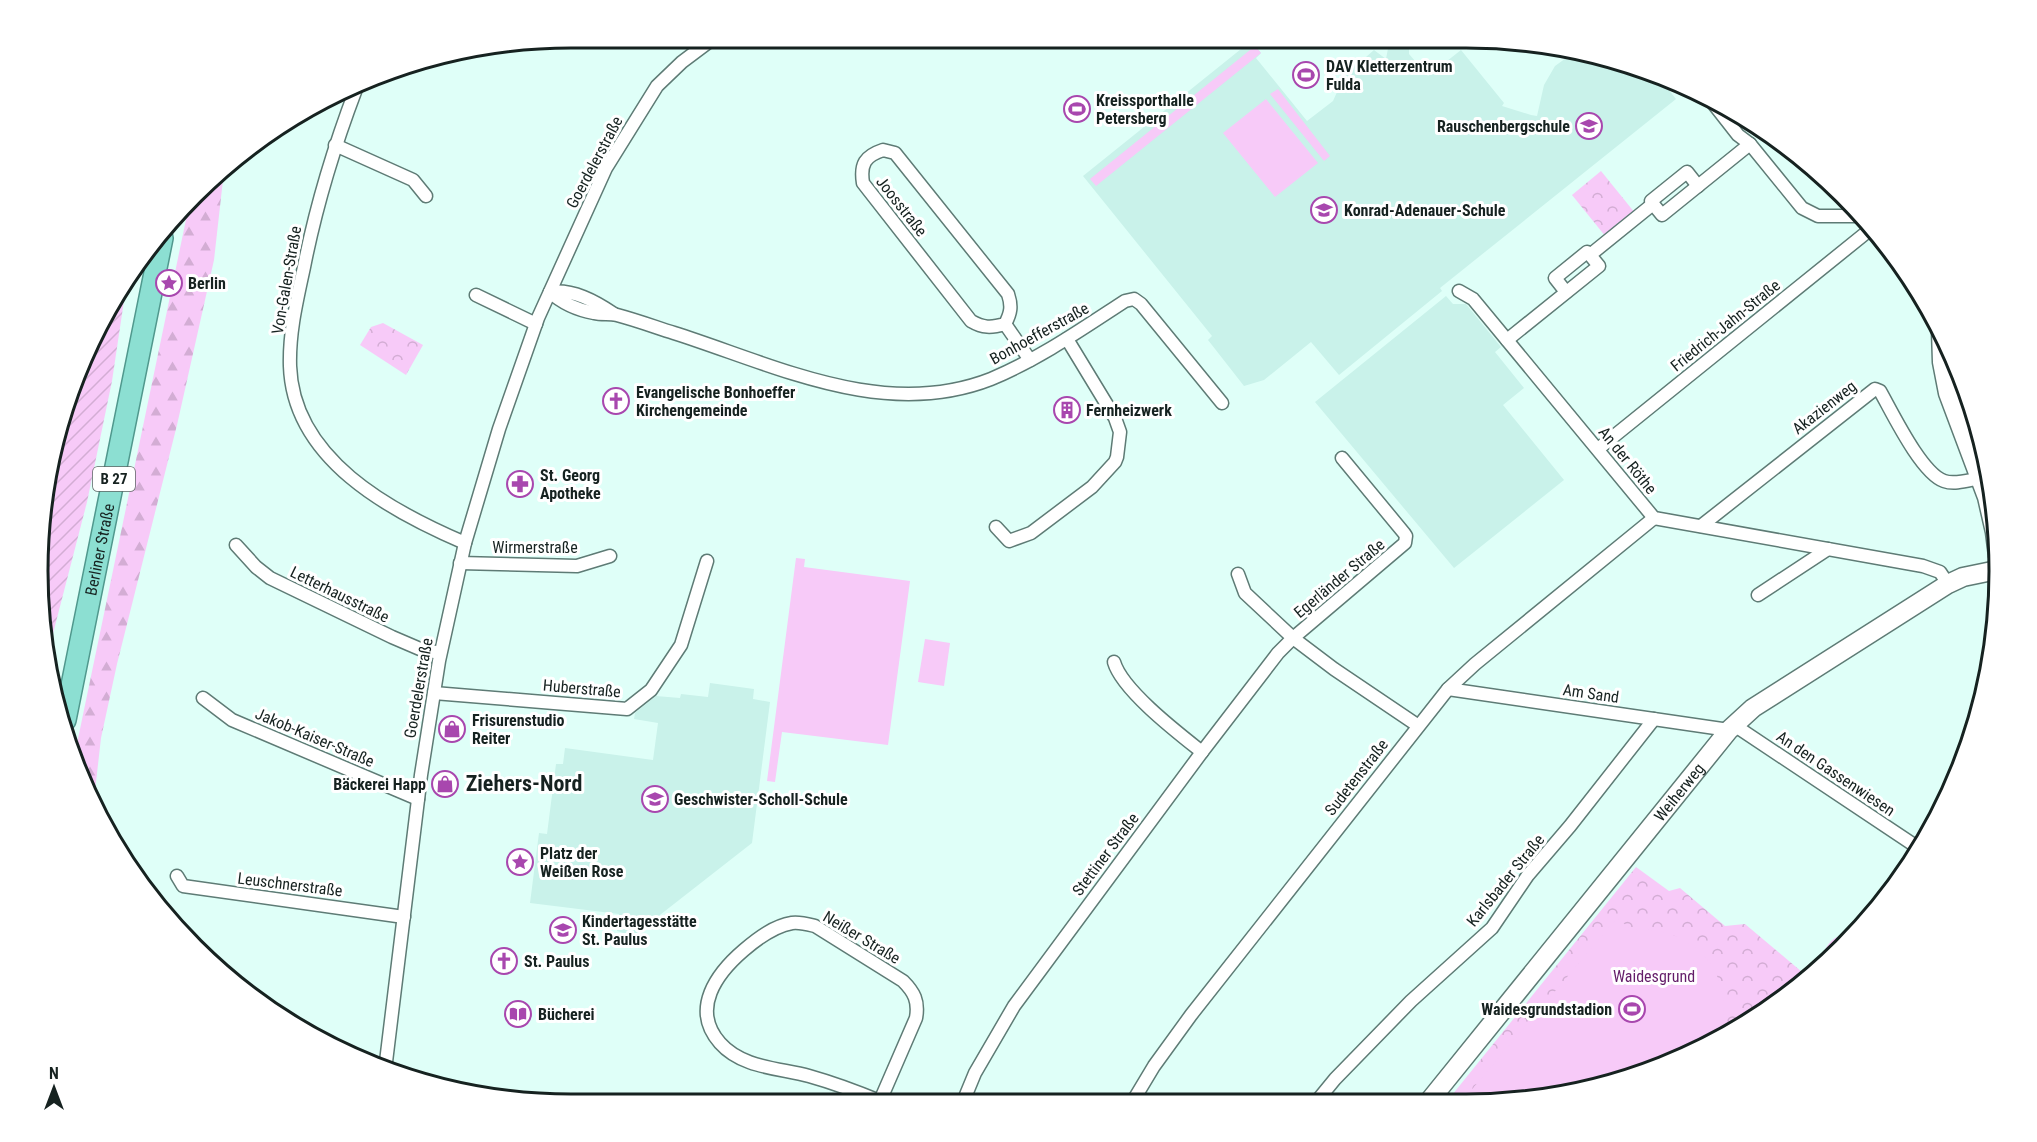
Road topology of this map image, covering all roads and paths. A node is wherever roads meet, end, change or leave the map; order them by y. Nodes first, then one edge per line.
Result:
1 (702, 48) edge
2 (353, 96) edge
3 (1723, 116) edge
4 (1750, 144) junction
5 (335, 145) junction
6 (1698, 186) junction
7 (426, 196) dead end
8 (1653, 204) junction
9 (1850, 216) edge
10 (1865, 234) edge
11 (160, 248) edge
12 (1590, 255) junction
13 (1459, 291) dead end
14 (550, 292) junction
15 (1566, 292) junction
16 (476, 295) dead end
17 (536, 324) junction
18 (1005, 324) junction
19 (1067, 339) junction
20 (1507, 340) junction
21 (1942, 355) edge
22 (1030, 360) junction
23 (1222, 403) dead end
24 (1598, 449) junction
25 (1342, 458) dead end
26 (1976, 459) edge
27 (1979, 470) edge
28 (1654, 518) junction
29 (1701, 526) junction
30 (996, 527) dead end
31 (465, 543) junction
32 (236, 545) dead end
33 (1828, 549) junction
34 (610, 556) dead end
35 (707, 561) dead end
36 (460, 563) junction
37 (1989, 572) edge
38 (1238, 574) dead end
39 (1948, 584) junction
40 (1758, 595) dead end
41 (1293, 638) junction
42 (440, 653) junction
43 (1114, 662) dead end
44 (1448, 689) junction
45 (434, 693) junction
46 (203, 698) dead end
47 (67, 710) edge
48 (1654, 719) junction
49 (1418, 725) junction
50 (1731, 727) junction
51 (1202, 752) junction
52 (418, 799) junction
53 (1912, 844) edge
54 (177, 876) dead end
55 (404, 917) junction
56 (386, 1060) edge
57 (859, 1094) edge
58 (884, 1094) edge
59 (966, 1094) edge
60 (1137, 1094) edge
61 (1323, 1094) edge
62 (1435, 1094) edge

1 - 14 street, Goerdelerstraße
2 - 5 street, Von-Galen-Straße
3 - 4 street
4 - 6 street
4 - 9 street
5 - 7 street
5 - 31 street, Von-Galen-Straße
6 - 8 street
6 - 8 street
8 - 12 street
10 - 24 street, Friedrich-Jahn-Straße
11 - 47 highway, Berliner Straße / B 27
12 - 15 street
12 - 15 street
13 - 20 street, An der Röthe
14 - 17 street, Goerdelerstraße
14 - 22 street, Bonhoefferstraße
15 - 20 street
16 - 17 street
17 - 31 street, Goerdelerstraße
18 - 18 street, Joosstraße
18 - 22 street
19 - 22 street, Bonhoefferstraße
19 - 23 street, Bonhoefferstraße
19 - 30 street
20 - 24 street, An der Röthe
21 - 26 main road
24 - 28 street, An der Röthe
25 - 41 street, Egerländer Straße
27 - 29 street, Akazienweg
28 - 29 street, An der Röthe
28 - 44 street, Sudetenstraße
29 - 33 street, An der Röthe
31 - 36 street, Goerdelerstraße
32 - 42 street, Letterhausstraße
33 - 39 street, An der Röthe
33 - 40 street
34 - 36 street, Wirmerstraße
35 - 45 street, Huberstraße
36 - 42 street, Goerdelerstraße
37 - 39 main road, Weiherweg
38 - 41 street
39 - 50 main road, Weiherweg
41 - 49 street
41 - 51 street, Stettiner Straße
42 - 45 street, Goerdelerstraße
43 - 51 street
44 - 48 street, Am Sand
44 - 49 street, Sudetenstraße
45 - 52 street, Goerdelerstraße
46 - 52 street, Jakob-Kaiser-Straße
48 - 50 street, Am Sand
48 - 61 street, Karlsbader Straße
49 - 60 street, Sudetenstraße
50 - 53 street, An den Gassenwiesen
50 - 62 main road, Weiherweg
51 - 59 street, Stettiner Straße
52 - 55 street, Goerdelerstraße
54 - 55 street, Leuschnerstraße
55 - 56 street, Goerdelerstraße
57 - 58 street, Neißer Straße

